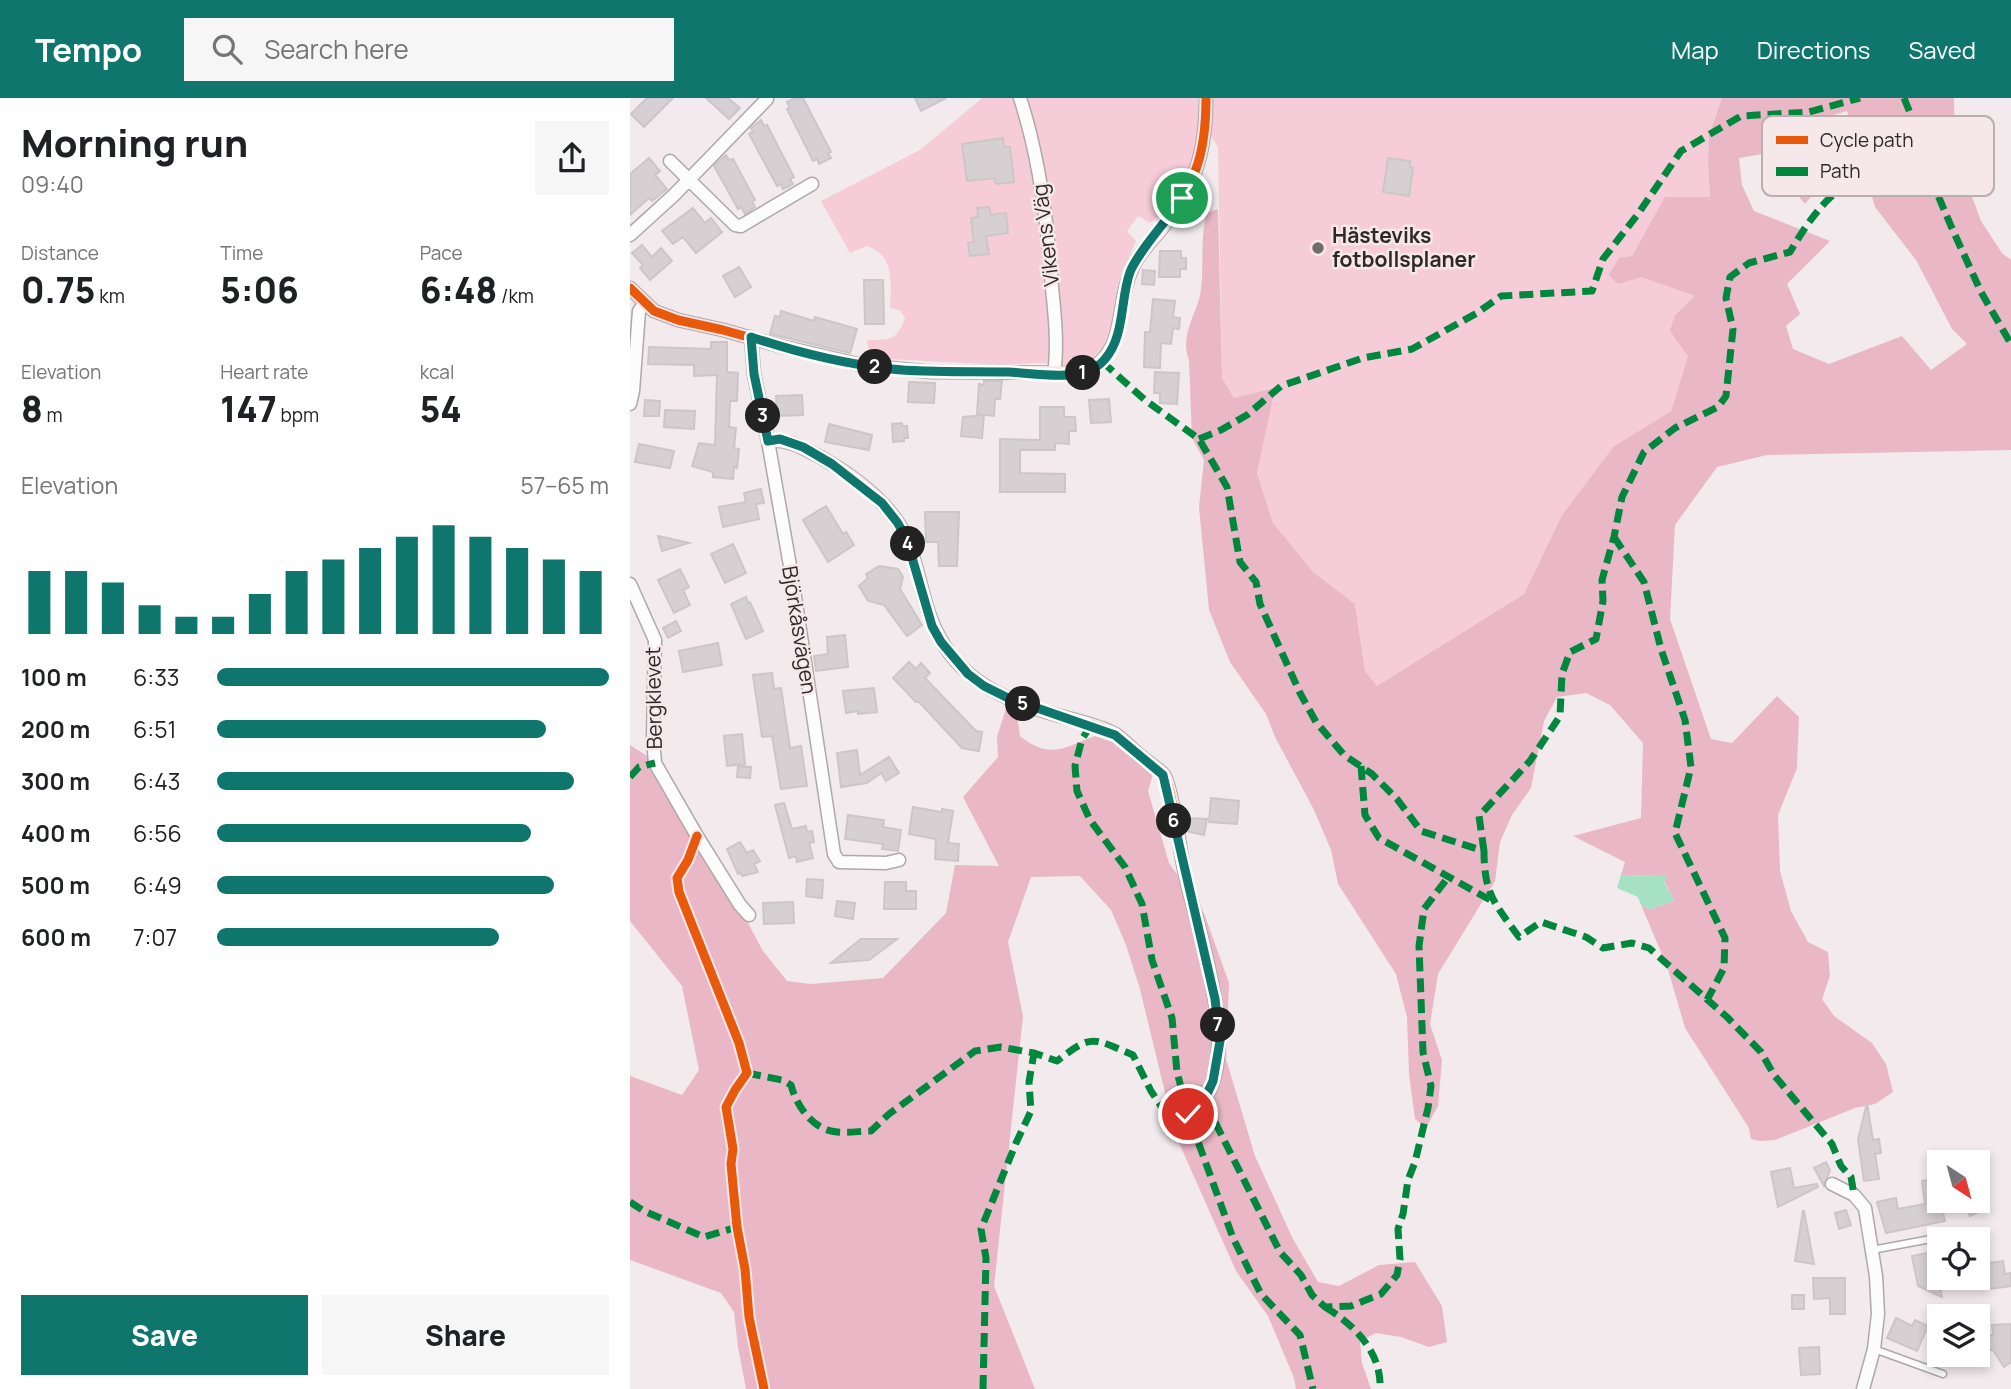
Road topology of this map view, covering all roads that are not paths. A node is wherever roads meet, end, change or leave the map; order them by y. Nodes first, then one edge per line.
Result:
1 (1020, 98) edge
2 (1206, 98) edge
3 (767, 99) edge
4 (670, 160) dead end
5 (690, 179) junction
6 (812, 184) dead end
7 (630, 235) edge
8 (630, 288) edge
9 (645, 303) junction
10 (751, 337) junction
11 (1054, 374) junction
12 (630, 404) edge
13 (768, 441) junction
14 (630, 584) edge
15 (900, 860) dead end
16 (749, 915) dead end
17 (1188, 1114) dead end
18 (1832, 1184) dead end
19 (1927, 1240) edge
20 (1871, 1251) junction
21 (1874, 1349) junction
22 (1943, 1374) dead end
23 (1863, 1389) edge

1 - 11 street, Vikens Väg
2 - 11 street
3 - 5 street
4 - 5 street
5 - 6 street
5 - 7 street
8 - 9 street
9 - 10 street
9 - 12 street
10 - 11 street
10 - 13 street, Björkåsvägen
13 - 15 street, Björkåsvägen
13 - 17 street
14 - 16 street, Bergklevet
18 - 20 street
19 - 20 lane
20 - 21 street
21 - 22 lane
21 - 23 street

